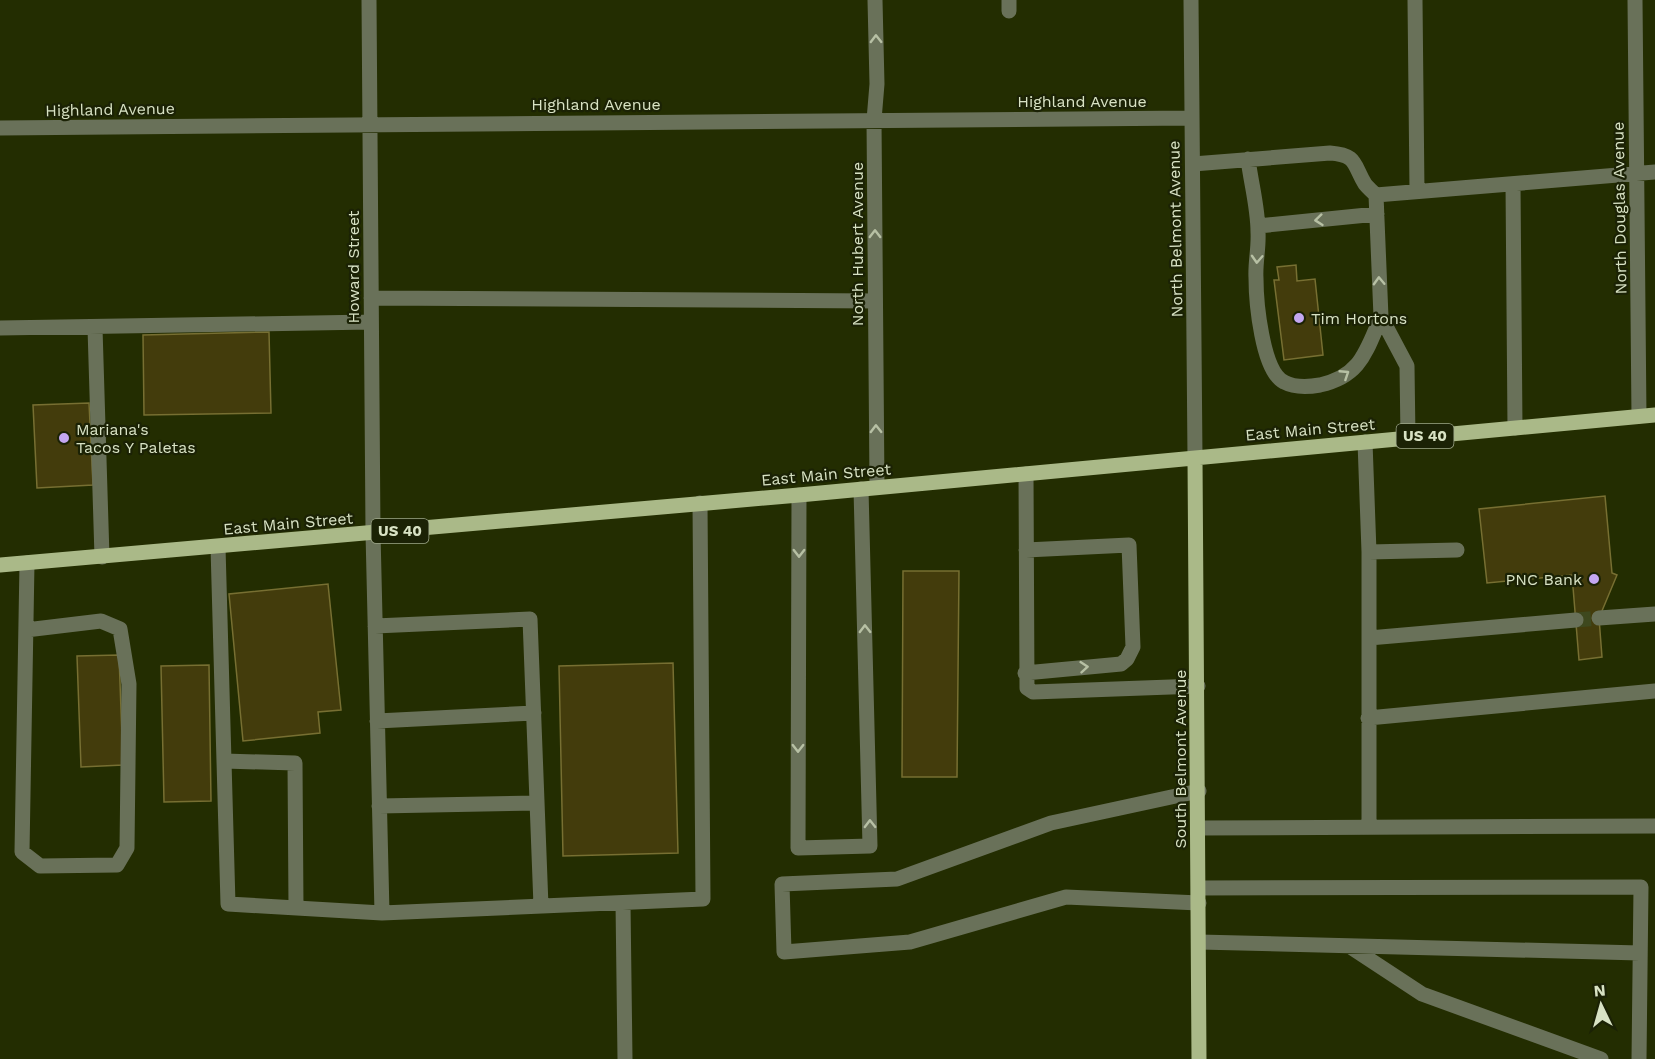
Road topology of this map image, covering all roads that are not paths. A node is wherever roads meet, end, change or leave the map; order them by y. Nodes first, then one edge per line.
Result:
1 (369, 0) edge
2 (875, 0) edge
3 (1191, 0) edge
4 (1415, 0) edge
5 (1635, 0) edge
6 (1192, 118) junction
7 (874, 120) junction
8 (370, 124) junction
9 (0, 128) edge
10 (1248, 159) junction
11 (1192, 164) junction
12 (1655, 172) edge
13 (1636, 174) junction
14 (1513, 184) junction
15 (1417, 191) junction
16 (1376, 195) junction
17 (1377, 214) junction
18 (1258, 226) junction
19 (371, 298) junction
20 (875, 301) junction
21 (1381, 317) junction
22 (371, 322) junction
23 (0, 328) edge
24 (95, 328) junction
25 (1655, 415) edge
26 (1639, 416) junction
27 (1515, 428) junction
28 (1408, 438) junction
29 (1365, 442) junction
30 (1195, 458) junction
31 (1026, 474) junction
32 (869, 488) junction
33 (800, 495) junction
34 (700, 504) junction
35 (373, 533) junction
36 (218, 547) junction
37 (1026, 550) junction
38 (1457, 550) dead end
39 (1369, 552) junction
40 (102, 557) junction
41 (27, 563) junction
42 (0, 565) edge
43 (1655, 614) edge
44 (1599, 618) tunnel mouth
45 (1576, 620) tunnel mouth
46 (375, 626) junction
47 (26, 630) junction
48 (1369, 638) junction
49 (1025, 672) junction
50 (1198, 686) junction
51 (1655, 691) edge
52 (534, 713) junction
53 (1368, 718) junction
54 (377, 721) junction
55 (224, 761) junction
56 (1199, 791) junction
57 (537, 803) junction
58 (379, 807) junction
59 (1655, 826) edge
60 (1370, 827) junction
61 (1199, 828) junction
62 (1199, 896) junction
63 (623, 903) junction
64 (540, 906) junction
65 (296, 908) junction
66 (382, 913) junction
67 (1199, 942) junction
68 (1349, 946) junction
69 (1640, 953) junction
70 (625, 1059) edge
71 (1199, 1059) edge
72 (1601, 1059) edge
73 (1639, 1059) edge

1 - 8 street, Howard Street
7 -> 2 street, North Hubert Avenue
3 - 6 street, North Belmont Avenue
4 - 15 street
5 - 13 street, North Douglas Avenue
6 - 7 street, Highland Avenue
6 - 11 street, North Belmont Avenue
7 - 8 street, Highland Avenue
20 -> 7 street, North Hubert Avenue
8 - 9 street, Highland Avenue
8 - 19 street, Howard Street
10 - 11 street
10 - 16 street
10 - 18 street
11 - 30 street, North Belmont Avenue
12 - 13 street
13 - 14 street
13 - 26 street, North Douglas Avenue
14 - 15 street
14 - 27 street
15 - 16 street
16 - 17 street
17 -> 18 street
21 -> 17 street
18 -> 21 street
19 - 20 street
19 - 22 street, Howard Street
32 -> 20 street, North Hubert Avenue
21 - 28 street
22 - 24 street
22 - 35 street, Howard Street
23 - 24 street
24 - 40 street
25 - 26 main road, East Main Street / US 40
26 - 27 main road, East Main Street / US 40
27 - 28 main road, East Main Street / US 40
28 - 29 main road, East Main Street / US 40
29 - 30 main road, East Main Street / US 40
29 - 39 street
30 - 31 main road, East Main Street / US 40
30 - 50 main road, South Belmont Avenue
31 - 32 main road, East Main Street / US 40
31 - 37 street
32 - 33 main road, East Main Street / US 40
33 -> 32 street, North Hubert Avenue
33 - 34 main road, East Main Street / US 40
34 - 35 main road, East Main Street / US 40
34 - 63 street
35 - 36 main road, East Main Street / US 40
35 - 46 street, Howard Street
36 - 40 main road, East Main Street / US 40
36 - 55 street
37 - 49 street
49 -> 37 street
38 - 39 street
39 - 48 street
40 - 41 main road, East Main Street / US 40
41 - 42 main road, East Main Street / US 40
41 - 47 street
43 - 44 street
45 - 48 street
46 - 52 street
46 - 54 street, Howard Street
47 - 47 street
48 - 53 street
49 - 50 street
50 - 56 main road, South Belmont Avenue
51 - 53 street
52 - 54 street
52 - 57 street
53 - 60 street
54 - 58 street, Howard Street
55 - 65 street
55 - 65 street
56 - 61 main road, South Belmont Avenue
56 - 62 street
57 - 58 street
57 - 64 street
58 - 66 street, Howard Street
59 - 60 street
60 - 61 street
61 - 62 main road, South Belmont Avenue
62 - 67 main road, South Belmont Avenue
62 - 69 street
63 - 64 street
63 - 70 street
64 - 66 street
65 - 66 street
67 - 68 street
67 - 71 main road, South Belmont Avenue
68 - 69 street
68 - 72 street
69 - 73 street

